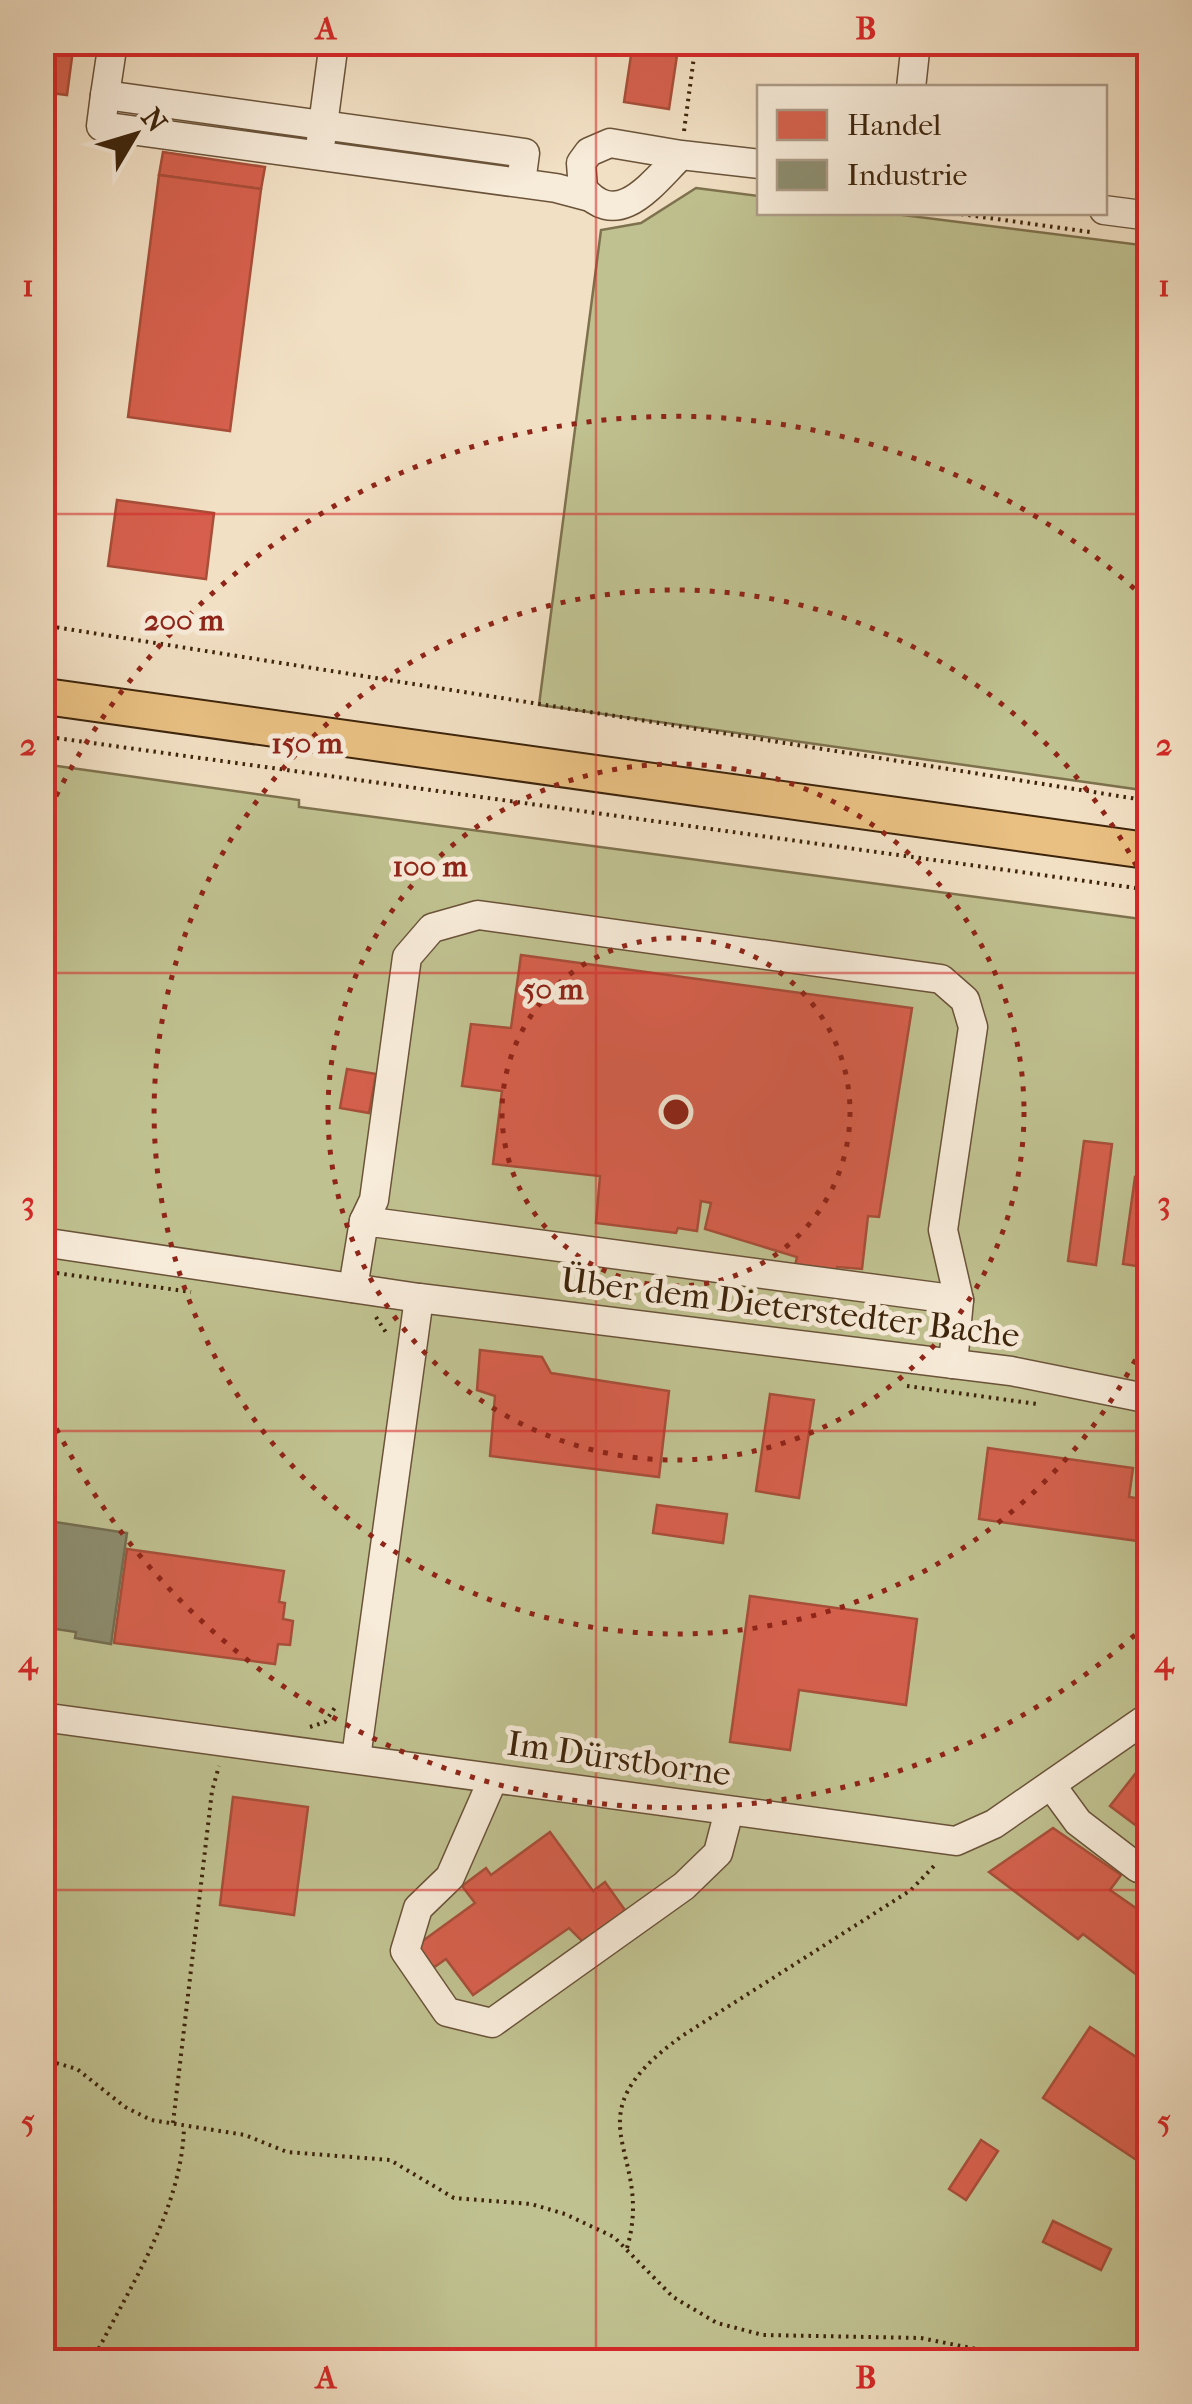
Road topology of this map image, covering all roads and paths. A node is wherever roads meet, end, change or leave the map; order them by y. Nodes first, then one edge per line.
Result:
1 (113, 42) edge
2 (334, 42) edge
3 (696, 42) edge
4 (916, 42) edge
5 (911, 85) edge
6 (105, 95) junction
7 (322, 125) junction
8 (681, 156) junction
9 (319, 157) junction
10 (757, 164) edge
11 (521, 183) junction
12 (590, 196) junction
13 (997, 215) edge
14 (1150, 216) edge
15 (1099, 221) edge
16 (42, 625) edge
17 (42, 696) edge
18 (42, 736) edge
19 (1150, 801) edge
20 (1150, 851) edge
21 (1150, 890) edge
22 (364, 1221) junction
23 (42, 1242) edge
24 (353, 1288) junction
25 (419, 1298) junction
26 (960, 1300) junction
27 (953, 1364) junction
28 (1150, 1400) edge
29 (337, 1703) dead end
30 (1150, 1716) edge
31 (42, 1717) edge
32 (224, 1744) junction
33 (304, 1752) junction
34 (344, 1765) junction
35 (493, 1779) junction
36 (1050, 1786) junction
37 (729, 1811) junction
38 (956, 1841) junction
39 (1138, 1868) dead end
40 (42, 2059) edge
41 (172, 2123) junction
42 (184, 2128) junction
43 (627, 2248) junction
44 (92, 2362) edge
45 (1010, 2362) edge

1 - 6 street
2 - 7 street
3 - 8 path
4 - 5 street
6 - 7 street
6 - 9 street
7 - 9 street
7 - 11 street
8 - 10 street
8 - 12 street
8 - 12 street
9 - 11 street
11 - 12 street
13 - 15 path
14 - 15 street
16 - 19 path
17 - 20 main road
18 - 21 path
22 - 24 street
22 - 26 street
22 - 26 street
23 - 24 street, Über dem Dieterstedter Bache
24 - 25 street, Über dem Dieterstedter Bache
25 - 27 street, Über dem Dieterstedter Bache
25 - 34 street
26 - 27 street
27 - 28 street, Über dem Dieterstedter Bache
29 - 33 path
30 - 36 street
31 - 32 street, Im Dürstborne
32 - 33 street, Im Dürstborne
32 - 41 path
33 - 34 street, Im Dürstborne
34 - 35 street, Im Dürstborne
35 - 37 street, Im Dürstborne
35 - 37 street
36 - 38 street
36 - 39 street
37 - 38 street, Im Dürstborne
38 - 43 path
40 - 41 path
41 - 42 path
42 - 43 path
42 - 44 path
43 - 45 path

